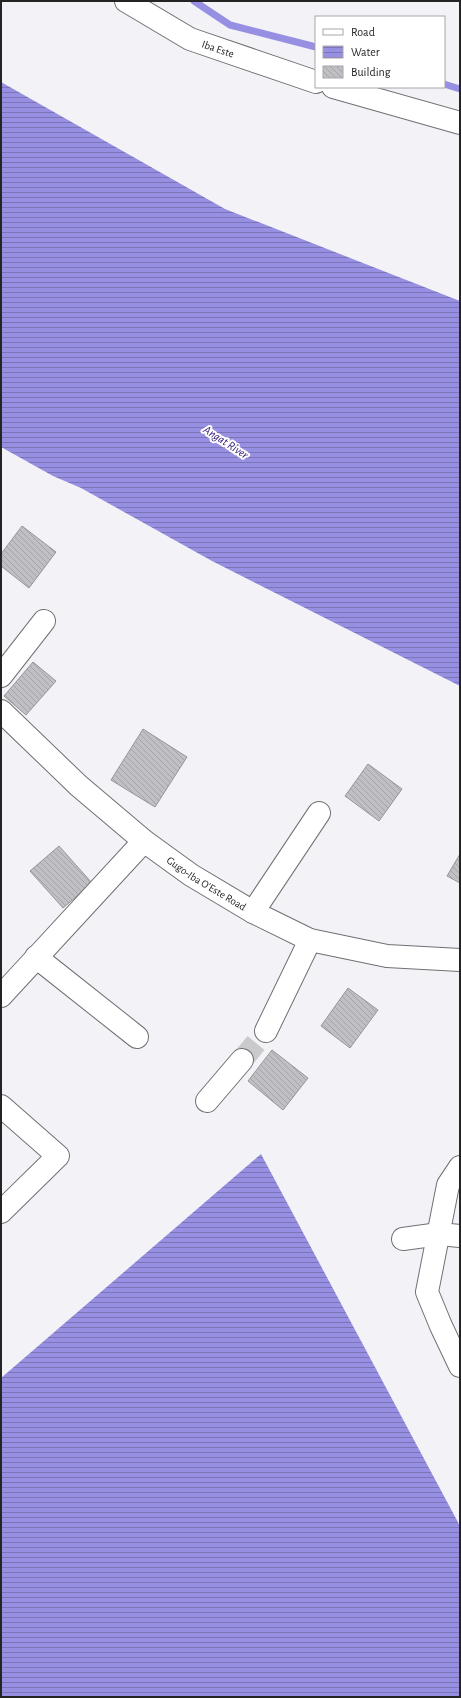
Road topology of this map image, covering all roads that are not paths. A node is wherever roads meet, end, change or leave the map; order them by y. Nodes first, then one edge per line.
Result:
1 (126, 1) edge
2 (315, 82) edge
3 (337, 88) edge
4 (460, 123) edge
5 (44, 621) dead end
6 (1, 676) edge
7 (1, 711) edge
8 (319, 813) dead end
9 (144, 841) junction
10 (253, 912) junction
11 (310, 940) junction
12 (36, 957) junction
13 (460, 960) edge
14 (1, 996) edge
15 (266, 1031) tunnel mouth
16 (137, 1037) dead end
17 (242, 1060) tunnel mouth
18 (207, 1101) dead end
19 (1, 1106) edge
20 (460, 1167) edge
21 (1, 1212) edge
22 (450, 1235) edge
23 (403, 1239) dead end
24 (460, 1366) edge

1 - 2 street, Iba Este
3 - 4 street
5 - 6 street
7 - 9 street, Gugo-Iba O'Este Road
8 - 10 street
9 - 10 street, Gugo-Iba O'Este Road
9 - 12 street
10 - 11 street, Gugo-Iba O'Este Road
11 - 13 street, Gugo-Iba O'Este Road
11 - 15 street
12 - 14 street
12 - 16 street
17 - 18 street
19 - 21 street
20 - 22 street
22 - 23 street
22 - 24 street

